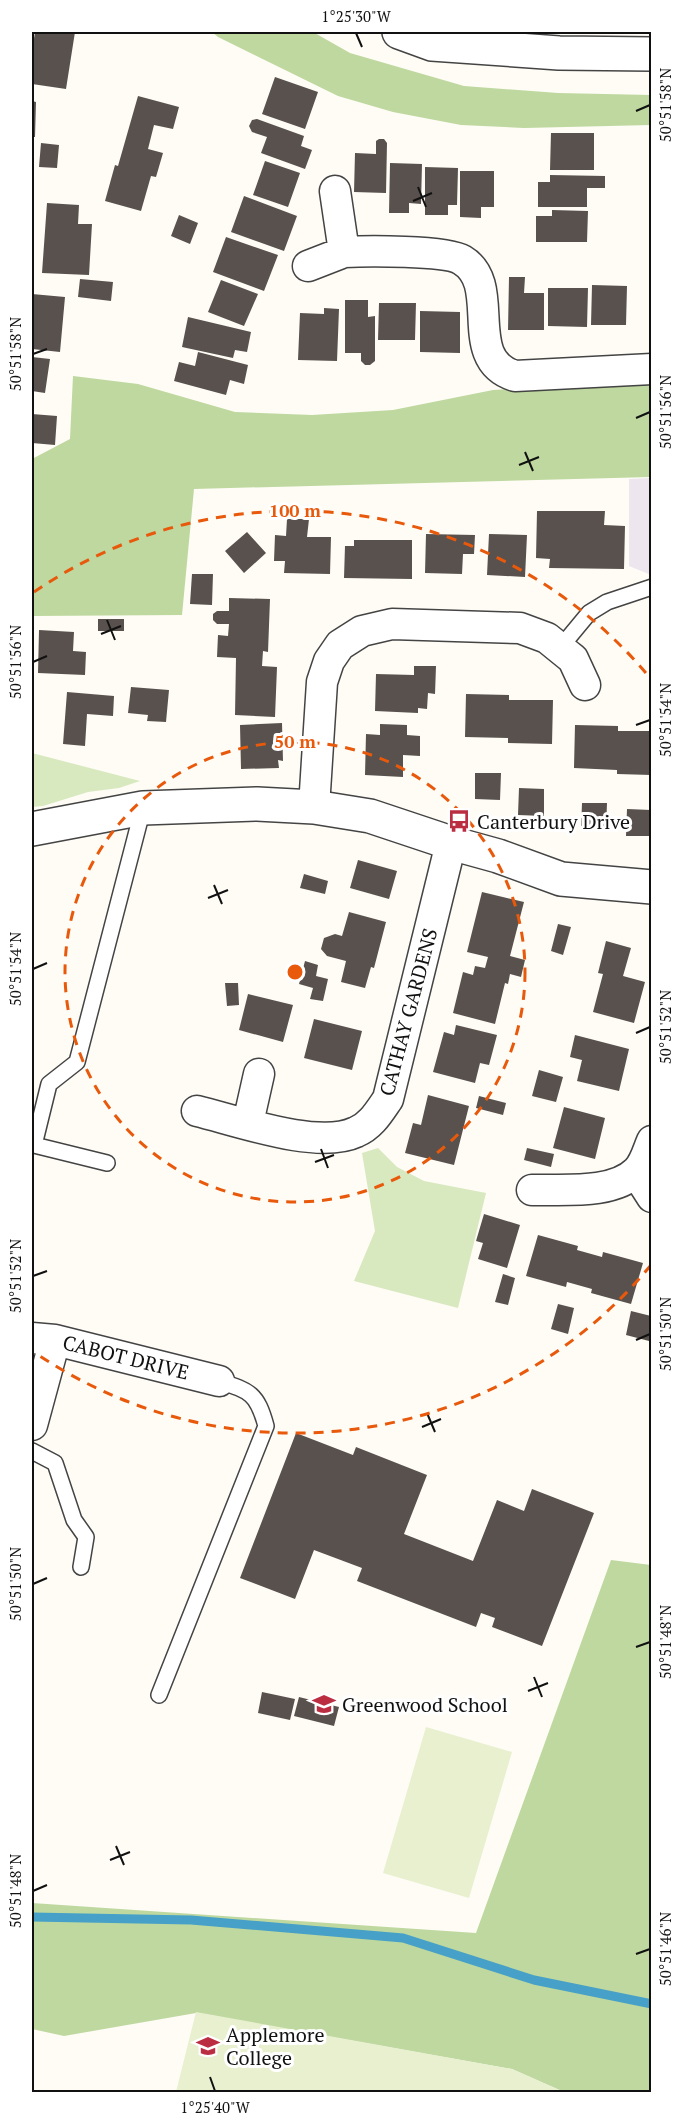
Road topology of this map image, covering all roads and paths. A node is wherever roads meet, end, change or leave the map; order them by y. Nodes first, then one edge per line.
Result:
1 (399, 32) edge
2 (651, 54) edge
3 (335, 191) dead end
4 (344, 252) junction
5 (308, 266) dead end
6 (651, 369) edge
7 (651, 587) edge
8 (560, 648) junction
9 (585, 685) dead end
10 (314, 807) junction
11 (143, 808) junction
12 (32, 830) edge
13 (451, 843) junction
14 (651, 887) edge
15 (259, 1074) dead end
16 (197, 1111) dead end
17 (248, 1123) junction
18 (651, 1141) edge
19 (107, 1162) dead end
20 (636, 1172) junction
21 (532, 1190) dead end
22 (651, 1197) edge
23 (43, 1339) edge
24 (219, 1381) joint
25 (32, 1425) edge
26 (32, 1450) edge
27 (81, 1568) dead end
28 (159, 1695) dead end

1 - 2 street
3 - 4 street
4 - 5 street
4 - 6 street
7 - 8 lane
8 - 9 street
8 - 10 street
10 - 11 street
10 - 13 street
11 - 12 street
11 - 19 lane
13 - 14 street
13 - 17 street, CATHAY GARDENS
15 - 17 street
16 - 17 street, CATHAY GARDENS
18 - 20 street
20 - 21 street
20 - 22 street
23 - 24 street, CABOT DRIVE
23 - 25 street
24 - 28 lane
26 - 27 lane

